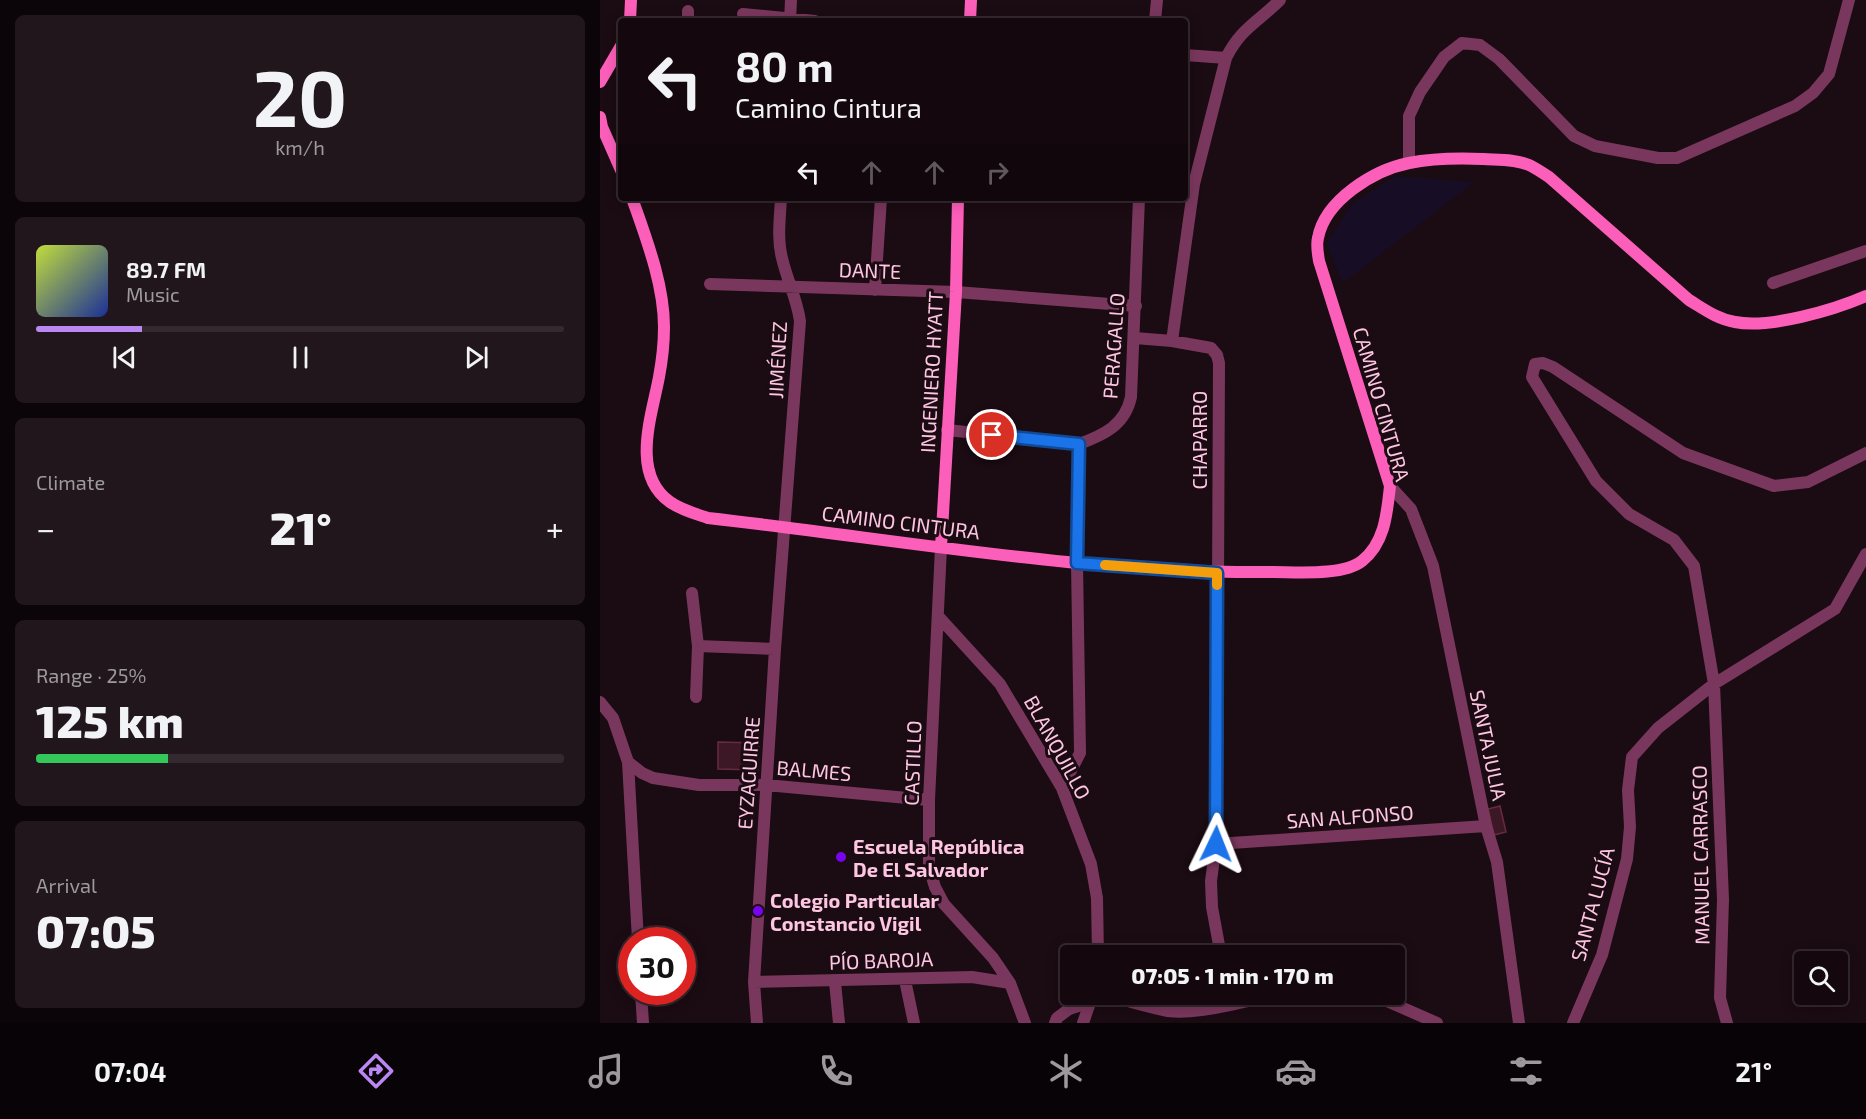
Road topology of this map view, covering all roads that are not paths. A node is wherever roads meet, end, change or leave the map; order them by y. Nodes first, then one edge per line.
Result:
1 (631, 0) edge
2 (791, 0) edge
3 (971, 0) edge
4 (1157, 0) edge
5 (1280, 0) edge
6 (1849, 0) edge
7 (744, 14) dead end
8 (630, 18) edge
9 (775, 18) edge
10 (790, 18) edge
11 (970, 18) edge
12 (1155, 18) edge
13 (618, 51) edge
14 (1188, 55) edge
15 (1226, 58) junction
16 (600, 82) edge
17 (600, 117) edge
18 (618, 163) edge
19 (1409, 163) junction
20 (1190, 184) edge
21 (633, 201) edge
22 (781, 201) edge
23 (881, 201) edge
24 (958, 201) edge
25 (1139, 201) edge
26 (1866, 251) edge
27 (1773, 283) dead end
28 (710, 284) dead end
29 (791, 286) junction
30 (874, 290) junction
31 (956, 292) junction
32 (1866, 296) edge
33 (1136, 306) junction
34 (1135, 338) junction
35 (1172, 341) junction
36 (947, 429) junction
37 (1079, 444) junction
38 (1866, 453) edge
39 (1390, 486) junction
40 (785, 526) junction
41 (941, 548) junction
42 (1866, 554) edge
43 (1077, 563) junction
44 (1217, 573) junction
45 (692, 592) dead end
46 (938, 616) junction
47 (698, 646) junction
48 (775, 649) junction
49 (1714, 684) junction
50 (696, 697) dead end
51 (600, 702) edge
52 (628, 762) junction
53 (766, 785) junction
54 (1062, 788) junction
55 (929, 800) junction
56 (1486, 826) junction
57 (1216, 844) junction
58 (637, 927) edge
59 (1098, 945) edge
60 (1219, 945) edge
61 (905, 980) junction
62 (754, 982) junction
63 (835, 982) junction
64 (1010, 983) junction
65 (643, 1005) edge
66 (1083, 1005) edge
67 (1089, 1005) edge
68 (1148, 1005) edge
69 (1212, 1005) edge
70 (1396, 1005) edge
71 (1056, 1020) edge
72 (645, 1021) edge
73 (757, 1023) edge
74 (839, 1023) edge
75 (914, 1023) edge
76 (1025, 1023) edge
77 (1083, 1023) edge
78 (1437, 1023) edge
79 (1519, 1023) edge
80 (1573, 1023) edge
81 (1727, 1023) edge

1 - 8 main road
2 - 10 street
3 - 11 main road
4 - 12 street
5 - 15 street
6 - 19 street
7 - 9 street
13 - 16 main road
14 - 15 street
15 - 20 street
17 - 18 main road
19 - 32 main road, CAMINO CINTURA
19 - 39 main road, CAMINO CINTURA
20 - 35 street
21 - 40 main road, CAMINO CINTURA
22 - 29 street, JIMÉNEZ
23 - 30 street
24 - 31 main road, INGENIERO HYATT
25 - 33 street, PERAGALLO
26 - 27 street
28 - 29 street, DANTE
29 - 30 street, DANTE
29 - 40 street, JIMÉNEZ
30 - 31 street, DANTE
31 - 33 street, DANTE
31 - 36 main road, INGENIERO HYATT
33 - 34 street, PERAGALLO
34 - 35 street, CHAPARRO
34 - 37 street, PERAGALLO
35 - 44 street, CHAPARRO
36 - 37 street
36 - 41 main road, INGENIERO HYATT
37 - 43 street
38 - 49 street, MANUEL CARRASCO
39 - 44 main road, CAMINO CINTURA
39 - 56 street, SANTA JULIA
40 - 41 main road, CAMINO CINTURA
40 - 48 street, EYZAGUIRRE
41 - 43 main road, CAMINO CINTURA
41 - 46 street, CASTILLO
42 - 49 street, SANTA LUCÍA
43 - 44 main road, CAMINO CINTURA
43 - 54 street
44 - 57 street
45 - 47 street
46 - 54 street, BLANQUILLO
46 - 55 street, CASTILLO
47 - 48 street
47 - 50 street
48 - 53 street, EYZAGUIRRE
49 - 80 street, SANTA LUCÍA
49 - 81 street, MANUEL CARRASCO
51 - 52 street
52 - 53 street, BALMES
52 - 58 street
53 - 55 street, BALMES
53 - 62 street, EYZAGUIRRE
54 - 59 street, BLANQUILLO
55 - 64 street, CASTILLO
56 - 57 street, SAN ALFONSO
56 - 79 street, SANTA JULIA
57 - 60 street
61 - 63 street, PÍO BAROJA
61 - 64 street, PÍO BAROJA
61 - 75 street
62 - 63 street, PÍO BAROJA
62 - 73 street, EYZAGUIRRE
63 - 74 street
64 - 76 street, CASTILLO
65 - 72 street
66 - 71 street, bridge
67 - 77 street
68 - 69 street
70 - 78 street

